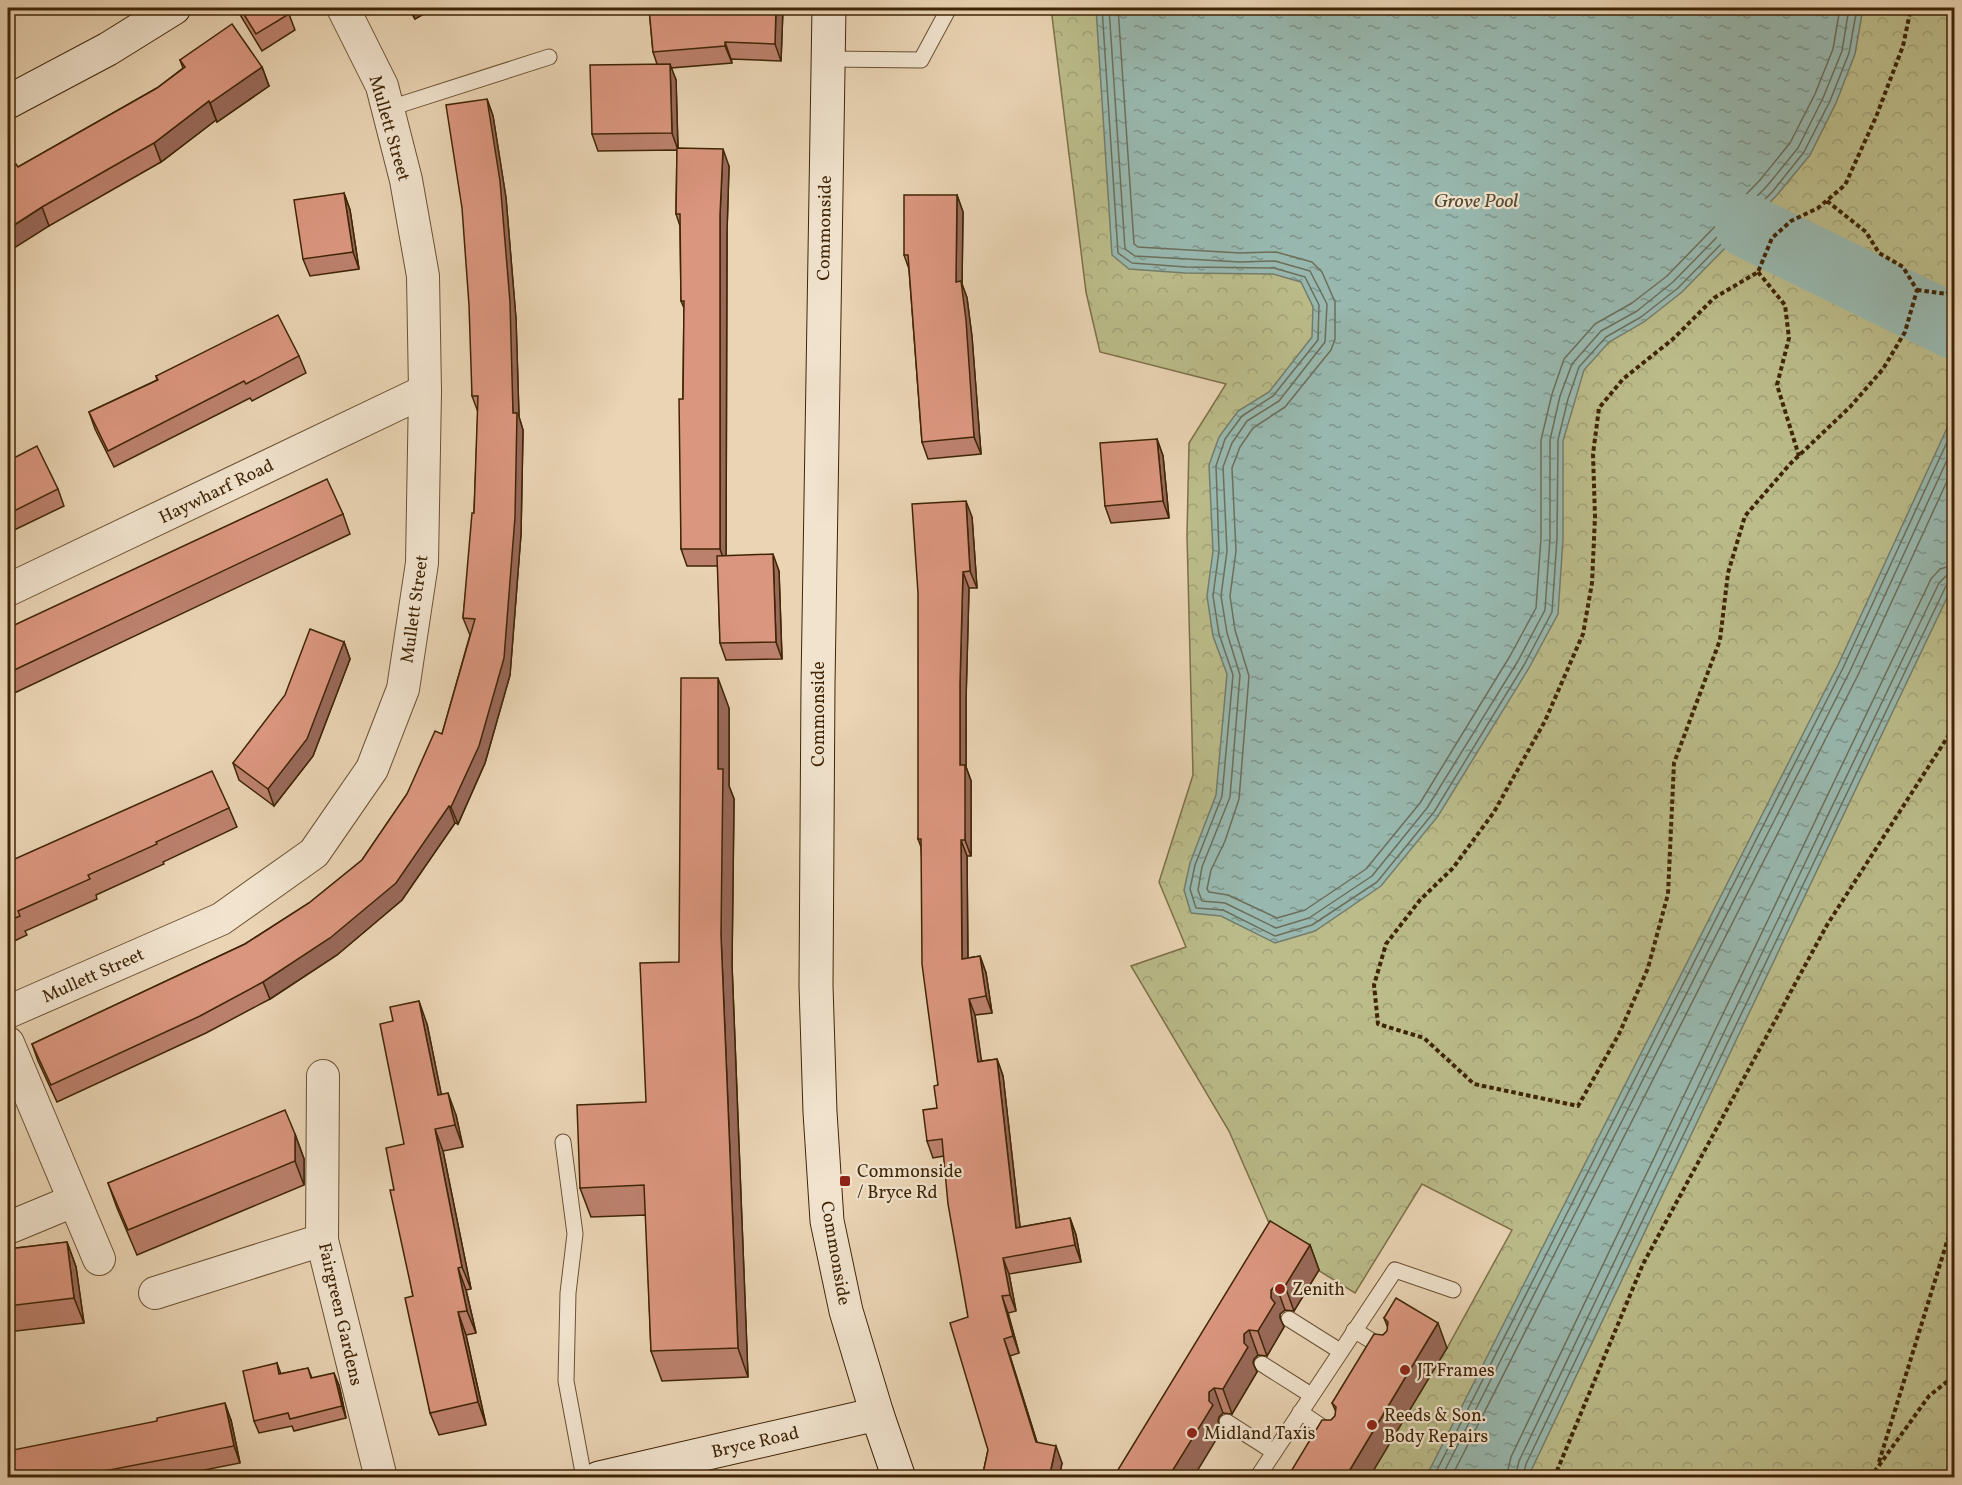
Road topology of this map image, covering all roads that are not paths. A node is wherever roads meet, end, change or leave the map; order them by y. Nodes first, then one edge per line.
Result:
1 (174, 8) edge
2 (343, 8) edge
3 (829, 8) edge
4 (949, 8) edge
5 (549, 57) dead end
6 (828, 59) junction
7 (8, 102) edge
8 (387, 109) junction
9 (425, 391) junction
10 (8, 590) edge
11 (8, 1012) edge
12 (8, 1043) edge
13 (323, 1076) dead end
14 (563, 1142) dead end
15 (73, 1201) junction
16 (8, 1228) edge
17 (322, 1240) junction
18 (99, 1259) dead end
19 (1453, 1290) dead end
20 (155, 1293) dead end
21 (1289, 1319) dead end
22 (1354, 1330) junction
23 (1340, 1350) junction
24 (1388, 1351) edge
25 (1262, 1364) dead end
26 (1311, 1395) junction
27 (1300, 1412) junction
28 (877, 1414) junction
29 (1227, 1422) dead end
30 (1336, 1436) edge
31 (1274, 1452) junction
32 (381, 1478) edge
33 (584, 1478) edge
34 (599, 1478) edge
35 (899, 1478) edge
36 (1257, 1478) edge

1 - 7 main road
2 - 8 street, Mullett Street
3 - 6 main road, Commonside
4 - 6 lane
5 - 8 lane
6 - 28 main road, Commonside
8 - 9 street, Mullett Street
9 - 10 street, Haywharf Road
9 - 11 street, Mullett Street
12 - 15 street
13 - 17 street, Fairgreen Gardens
14 - 33 lane
15 - 16 street
15 - 18 street
17 - 20 street
17 - 32 street, Fairgreen Gardens
19 - 22 lane
21 - 23 lane
22 - 23 lane
22 - 24 lane
23 - 26 lane
25 - 26 lane
26 - 27 lane
27 - 30 lane
27 - 31 lane
28 - 34 main road, Bryce Road
28 - 35 main road, Commonside
29 - 31 lane
31 - 36 lane

